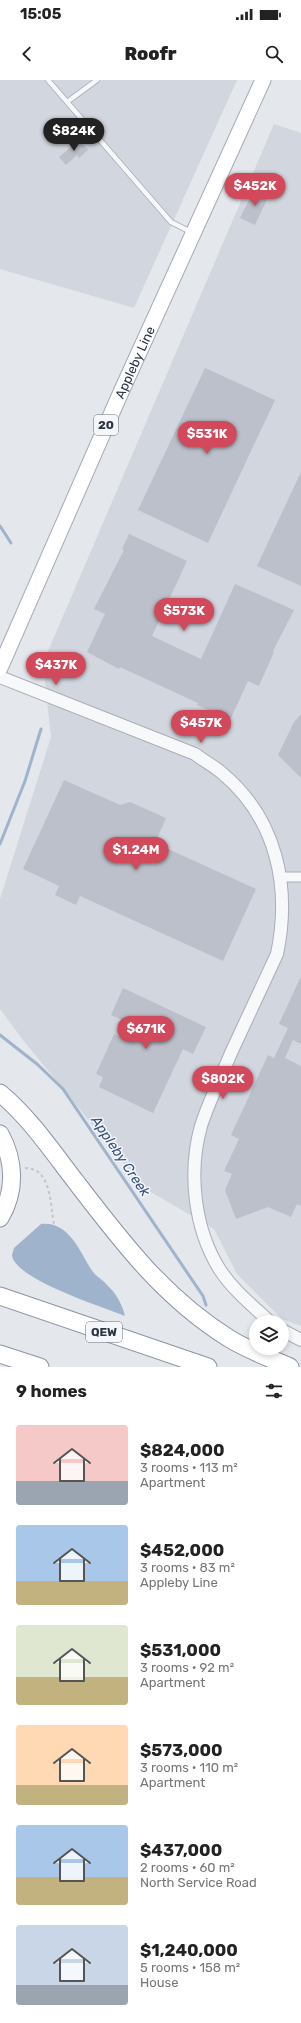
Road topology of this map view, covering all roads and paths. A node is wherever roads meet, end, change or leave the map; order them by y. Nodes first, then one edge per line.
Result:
1 (48, 80) edge
2 (97, 80) edge
3 (263, 80) edge
4 (67, 102) junction
5 (194, 234) junction
6 (0, 668) edge
7 (0, 677) edge
8 (280, 877) junction
9 (301, 877) edge
10 (0, 1093) edge
11 (0, 1134) edge
12 (11, 1167) junction
13 (0, 1218) edge
14 (54, 1224) dead end
15 (0, 1296) edge
16 (262, 1315) edge
17 (289, 1334) edge
18 (301, 1340) edge
19 (0, 1354) edge
20 (40, 1367) edge
21 (208, 1367) edge
22 (290, 1367) edge

1 - 4 lane
2 - 4 lane
3 - 5 main road, Appleby Line / 20
4 - 5 lane
5 - 6 main road, Appleby Line / 20
7 - 8 street
8 - 9 street
8 - 16 street
10 - 22 highway
11 - 12 highway
12 - 13 highway
12 - 14 path
15 - 21 highway, QEW
17 - 18 street
19 - 20 highway

